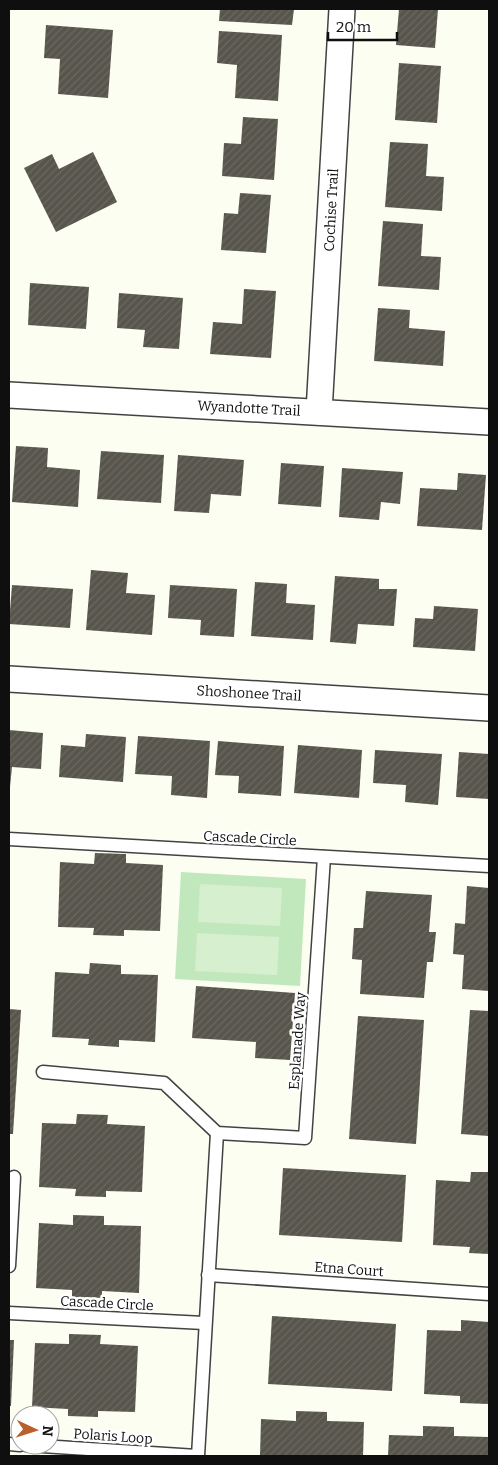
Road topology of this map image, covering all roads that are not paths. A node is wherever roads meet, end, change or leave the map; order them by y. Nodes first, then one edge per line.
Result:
1 (342, 9) edge
2 (9, 395) edge
3 (319, 412) junction
4 (489, 422) edge
5 (9, 679) edge
6 (489, 708) edge
7 (9, 839) edge
8 (324, 857) junction
9 (489, 866) edge
10 (43, 1072) dead end
11 (217, 1133) junction
12 (14, 1176) dead end
13 (9, 1266) edge
14 (208, 1275) junction
15 (489, 1294) edge
16 (9, 1313) edge
17 (204, 1324) junction
18 (60, 1447) edge
19 (198, 1456) edge

1 - 3 street, Cochise Trail
2 - 3 street, Wyandotte Trail
3 - 4 street, Wyandotte Trail
5 - 6 street, Shoshonee Trail
7 - 8 lane, Cascade Circle
8 - 9 lane, Cascade Circle
8 - 11 lane, Esplanade Way
10 - 11 lane
11 - 14 lane
12 - 13 lane
14 - 15 lane, Etna Court
14 - 17 lane
16 - 17 lane, Cascade Circle
17 - 19 lane
18 - 19 lane, Polaris Loop

